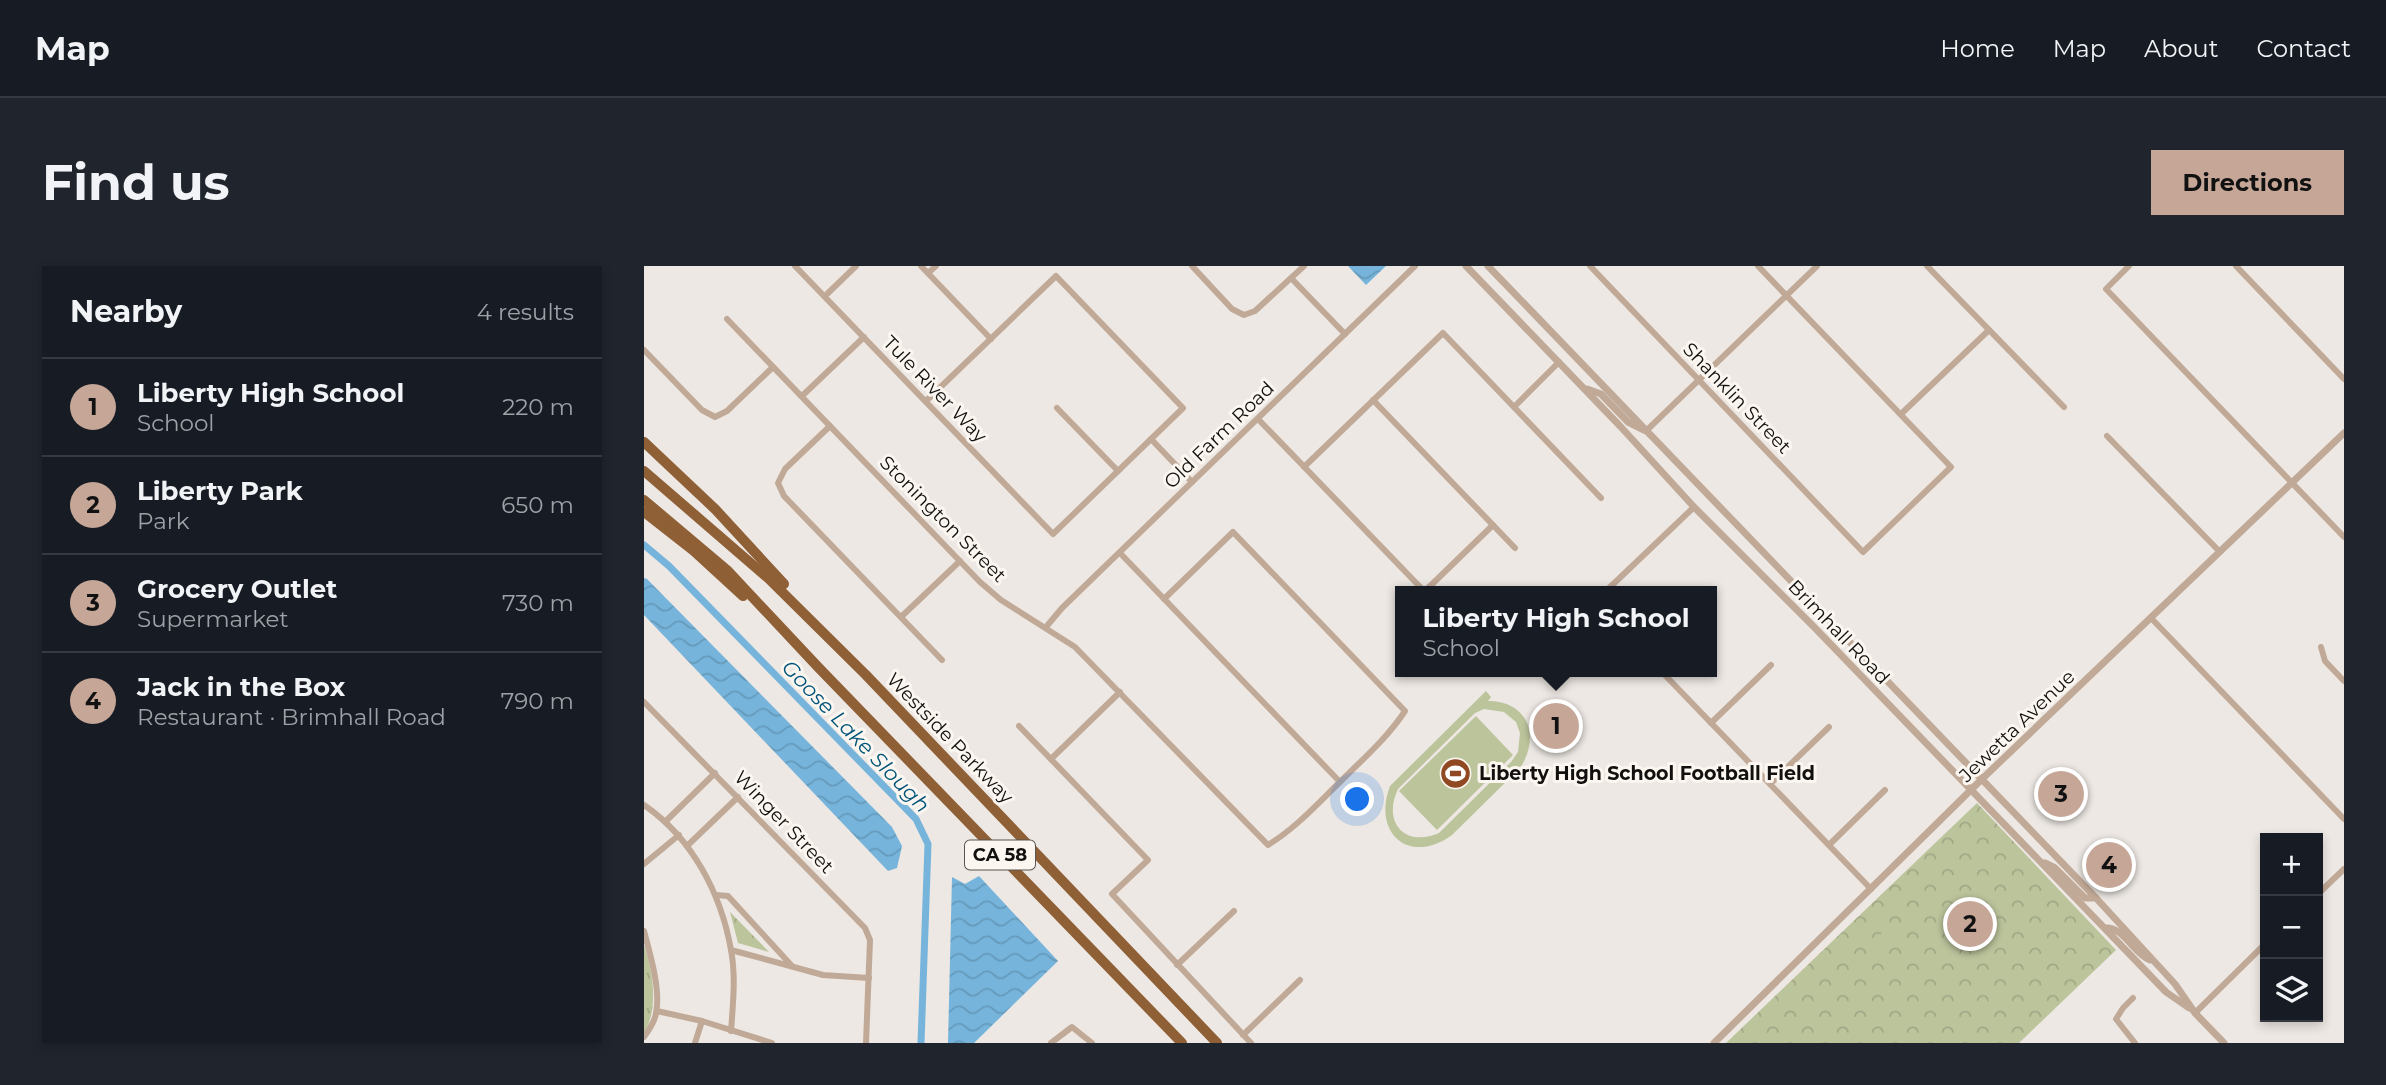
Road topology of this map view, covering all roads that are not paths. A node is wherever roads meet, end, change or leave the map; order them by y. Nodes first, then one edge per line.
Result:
1 (795, 266) edge
2 (856, 266) edge
3 (921, 266) edge
4 (936, 266) edge
5 (1192, 266) edge
6 (1304, 266) edge
7 (1415, 266) edge
8 (1466, 266) edge
9 (1488, 266) edge
10 (1590, 266) edge
11 (1758, 266) edge
12 (1817, 266) edge
13 (1927, 266) edge
14 (2129, 266) edge
15 (2235, 266) edge
16 (928, 273) junction
17 (1292, 279) junction
18 (825, 296) junction
19 (1786, 296) junction
20 (727, 319) dead end
21 (1989, 330) junction
22 (1345, 334) junction
23 (864, 337) junction
24 (990, 339) junction
25 (644, 350) edge
26 (1559, 362) junction
27 (773, 367) junction
28 (2344, 379) edge
29 (1698, 380) junction
30 (1583, 387) junction
31 (802, 396) junction
32 (1373, 400) junction
33 (926, 401) junction
34 (1514, 407) junction
35 (2064, 407) dead end
36 (1057, 408) dead end
37 (1901, 414) junction
38 (1258, 419) junction
39 (830, 426) junction
40 (1646, 431) junction
41 (2344, 433) edge
42 (2107, 436) dead end
43 (1151, 439) junction
44 (644, 442) edge
45 (1304, 467) junction
46 (644, 471) edge
47 (1118, 471) junction
48 (1192, 482) junction
49 (2292, 483) junction
50 (1601, 498) dead end
51 (644, 500) edge
52 (1694, 507) junction
53 (644, 512) edge
54 (1493, 525) junction
55 (2344, 537) edge
56 (1515, 548) dead end
57 (2220, 552) junction
58 (1119, 553) junction
59 (960, 561) junction
60 (1419, 586) edge
61 (1429, 586) edge
62 (1611, 586) edge
63 (1164, 599) junction
64 (901, 617) junction
65 (2151, 618) junction
66 (1046, 628) junction
67 (2321, 647) dead end
68 (942, 660) dead end
69 (1771, 665) dead end
70 (818, 667) junction
71 (866, 674) junction
72 (1667, 677) edge
73 (2344, 681) edge
74 (1120, 692) junction
75 (644, 702) edge
76 (1711, 723) junction
77 (1019, 726) dead end
78 (1829, 727) dead end
79 (1051, 759) junction
80 (715, 773) junction
81 (1982, 779) junction
82 (1340, 782) junction
83 (1770, 784) junction
84 (1885, 790) dead end
85 (1971, 792) junction
86 (738, 797) junction
87 (644, 805) edge
88 (2344, 819) edge
89 (666, 821) junction
90 (679, 835) junction
91 (1829, 845) junction
92 (687, 846) junction
93 (2041, 862) junction
94 (644, 864) edge
95 (2344, 869) edge
96 (1871, 889) junction
97 (2323, 889) edge
98 (716, 895) junction
99 (2096, 898) junction
100 (1234, 911) dead end
101 (2105, 928) junction
102 (644, 931) edge
103 (2260, 949) edge
104 (731, 950) junction
105 (2154, 962) junction
106 (1177, 965) junction
107 (793, 967) junction
108 (869, 978) junction
109 (1300, 980) dead end
110 (2133, 998) dead end
111 (657, 1011) junction
112 (2195, 1013) junction
113 (702, 1021) junction
114 (731, 1031) junction
115 (1243, 1035) junction
116 (644, 1037) edge
117 (695, 1043) edge
118 (772, 1043) edge
119 (866, 1043) edge
120 (1051, 1043) edge
121 (1092, 1043) edge
122 (1182, 1043) edge
123 (1217, 1043) edge
124 (1251, 1043) edge
125 (1714, 1043) edge
126 (2135, 1043) edge
127 (2224, 1043) edge

1 - 18 street, Tule River Way
2 - 18 street
3 - 16 street
4 - 16 street
5 - 17 street
6 - 17 street
7 - 22 street, Old Farm Road
8 - 26 street, Brimhall Road
9 - 40 street, Brimhall Road
10 - 29 street, Shanklin Street
11 - 19 street
12 - 19 street
13 - 21 street
14 - 49 street
15 - 28 street
16 - 24 street
17 - 22 street
18 - 23 street, Tule River Way
19 - 29 street
19 - 37 street
20 - 27 street, Stonington Street
21 - 35 street
21 - 37 street
22 - 38 street, Old Farm Road
23 - 31 street
23 - 33 street, Tule River Way
24 - 33 street
24 - 43 street
25 - 27 street
26 - 30 street, Brimhall Road
26 - 34 street
27 - 31 street, Stonington Street
29 - 37 street, Shanklin Street
29 - 40 street
30 - 40 street
30 - 52 street, Brimhall Road
31 - 39 street, Stonington Street
32 - 34 street
32 - 45 street
32 - 54 street
33 - 47 street, Tule River Way
34 - 50 street
36 - 47 street
38 - 45 street
38 - 48 street, Old Farm Road
39 - 59 street, Stonington Street
39 - 64 street
40 - 81 street, Brimhall Road
41 - 49 street, Jewetta Avenue
42 - 57 street
43 - 47 street
43 - 48 street
44 - 71 highway
45 - 60 street
46 - 71 highway, Westside Parkway / CA 58
48 - 58 street, Old Farm Road
49 - 55 street
49 - 57 street, Jewetta Avenue
51 - 70 highway, CA 58
52 - 62 street
52 - 85 street, Brimhall Road
53 - 70 highway
54 - 56 street
54 - 61 street
57 - 65 street, Jewetta Avenue
58 - 63 street
58 - 66 street, Old Farm Road
59 - 64 street
59 - 66 street, Stonington Street
63 - 82 street
63 - 82 street
64 - 68 street
65 - 81 street, Jewetta Avenue
65 - 88 street
66 - 74 street, Stonington Street
67 - 73 street
69 - 76 street
70 - 122 highway, CA 58
71 - 123 highway, Westside Parkway / CA 58
72 - 76 street
74 - 79 street
74 - 82 street, Stonington Street
75 - 80 street, Winger Street
76 - 83 street
77 - 79 street
78 - 83 street
79 - 106 street
80 - 86 street, Winger Street
80 - 89 street
81 - 85 street, Jewetta Avenue
81 - 99 street, Brimhall Road
83 - 91 street
84 - 91 street
85 - 93 street, Brimhall Road
85 - 96 street, Jewetta Avenue
86 - 92 street
86 - 108 street, Winger Street
87 - 89 street
89 - 90 street
90 - 92 street
90 - 94 street
91 - 96 street
92 - 98 street
93 - 99 street
93 - 101 street, Brimhall Road
95 - 97 street
96 - 125 street, Jewetta Avenue
98 - 104 street
98 - 107 street
99 - 105 street, Brimhall Road
100 - 106 street
101 - 105 street
101 - 112 street, Brimhall Road
102 - 111 street
103 - 112 street
104 - 107 street
104 - 114 street
105 - 112 street, Brimhall Road
106 - 115 street
107 - 108 street
108 - 119 street, Winger Street
109 - 115 street
110 - 126 street
111 - 113 street
111 - 116 street
112 - 127 street, Brimhall Road
113 - 114 street
113 - 117 street
114 - 118 street
115 - 124 street
120 - 121 street

